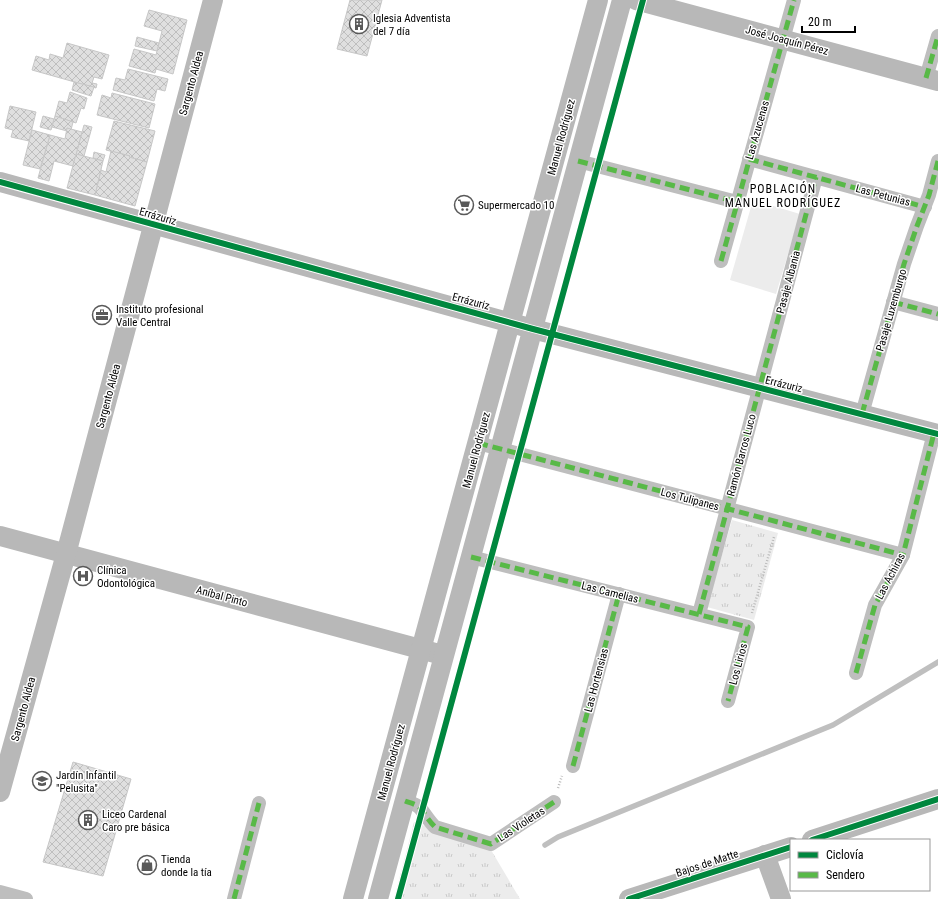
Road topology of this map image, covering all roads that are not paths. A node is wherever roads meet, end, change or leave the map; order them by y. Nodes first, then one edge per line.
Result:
1 (213, 0) edge
2 (598, 0) edge
3 (622, 0) edge
4 (636, 0) edge
5 (794, 0) edge
6 (938, 36) edge
7 (782, 39) junction
8 (932, 79) edge
9 (749, 159) junction
10 (578, 161) junction
11 (938, 161) edge
12 (816, 177) junction
13 (0, 182) edge
14 (737, 202) junction
15 (925, 207) junction
16 (153, 224) junction
17 (721, 260) dead end
18 (893, 302) junction
19 (938, 314) edge
20 (510, 322) junction
21 (533, 329) junction
22 (760, 388) junction
23 (862, 414) junction
24 (936, 433) edge
25 (478, 443) junction
26 (500, 449) junction
27 (727, 509) junction
28 (0, 536) edge
29 (66, 554) junction
30 (902, 555) junction
31 (471, 557) junction
32 (619, 594) junction
33 (698, 614) junction
34 (748, 627) joint
35 (422, 649) junction
36 (444, 655) junction
37 (856, 672) dead end
38 (728, 701) dead end
39 (573, 766) road end
40 (0, 792) edge
41 (938, 799) edge
42 (405, 801) junction
43 (554, 802) road end
44 (259, 803) dead end
45 (815, 839) edge
46 (790, 847) edge
47 (765, 855) junction
48 (0, 892) edge
49 (26, 899) edge
50 (234, 899) edge
51 (353, 899) edge
52 (378, 899) edge
53 (629, 899) edge
54 (781, 899) edge

1 - 16 street, Sargento Aldea
2 - 20 street, Manuel Rodríguez
3 - 10 street, Manuel Rodríguez
4 - 7 street, José Joaquín Pérez
5 - 7 street, Las Azucenas
6 - 8 street
7 - 8 street, José Joaquín Pérez
7 - 9 street, Las Azucenas
9 - 12 street, Las Petunias
9 - 14 street, Las Azucenas
10 - 14 street
10 - 21 street, Manuel Rodríguez
11 - 15 street, Pasaje Luxemburgo
12 - 15 street, Las Petunias
12 - 22 street, Pasaje Albania
13 - 16 street, Errázuriz
14 - 17 street, Las Azucenas
15 - 18 street, Pasaje Luxemburgo
16 - 20 street, Errázuriz
16 - 29 street, Sargento Aldea
18 - 19 street
18 - 23 street, Pasaje Luxemburgo
20 - 21 street, Errázuriz
20 - 25 street, Manuel Rodríguez
21 - 22 street, Errázuriz
21 - 26 street, Manuel Rodríguez
22 - 23 street, Errázuriz
22 - 27 street, Ramón Barros Luco
23 - 24 street, Errázuriz
24 - 30 street, Las Achiras
25 - 26 street, Los Tulipanes
25 - 35 street, Manuel Rodríguez
26 - 27 street, Los Tulipanes
26 - 31 street, Manuel Rodríguez
27 - 30 street, Los Tulipanes
27 - 33 street, Ramón Barros Luco
28 - 29 street, Aníbal Pinto
29 - 35 street, Aníbal Pinto
29 - 40 street, Sargento Aldea
30 - 37 street, Las Achiras
31 - 32 street, Las Camelias
31 - 36 street, Manuel Rodríguez
32 - 33 street, Las Camelias
32 - 39 street, Las Hortensias
33 - 34 street, Las Camelias
34 - 38 street, Los Lirios
35 - 36 street, Aníbal Pinto
35 - 51 street, Manuel Rodríguez
36 - 42 street, Manuel Rodríguez
41 - 45 street
42 - 43 street, Las Violetas
42 - 52 street, Manuel Rodríguez
44 - 50 street
46 - 47 street, Bajos de Matte
47 - 53 street, Bajos de Matte
47 - 54 street
48 - 49 street

